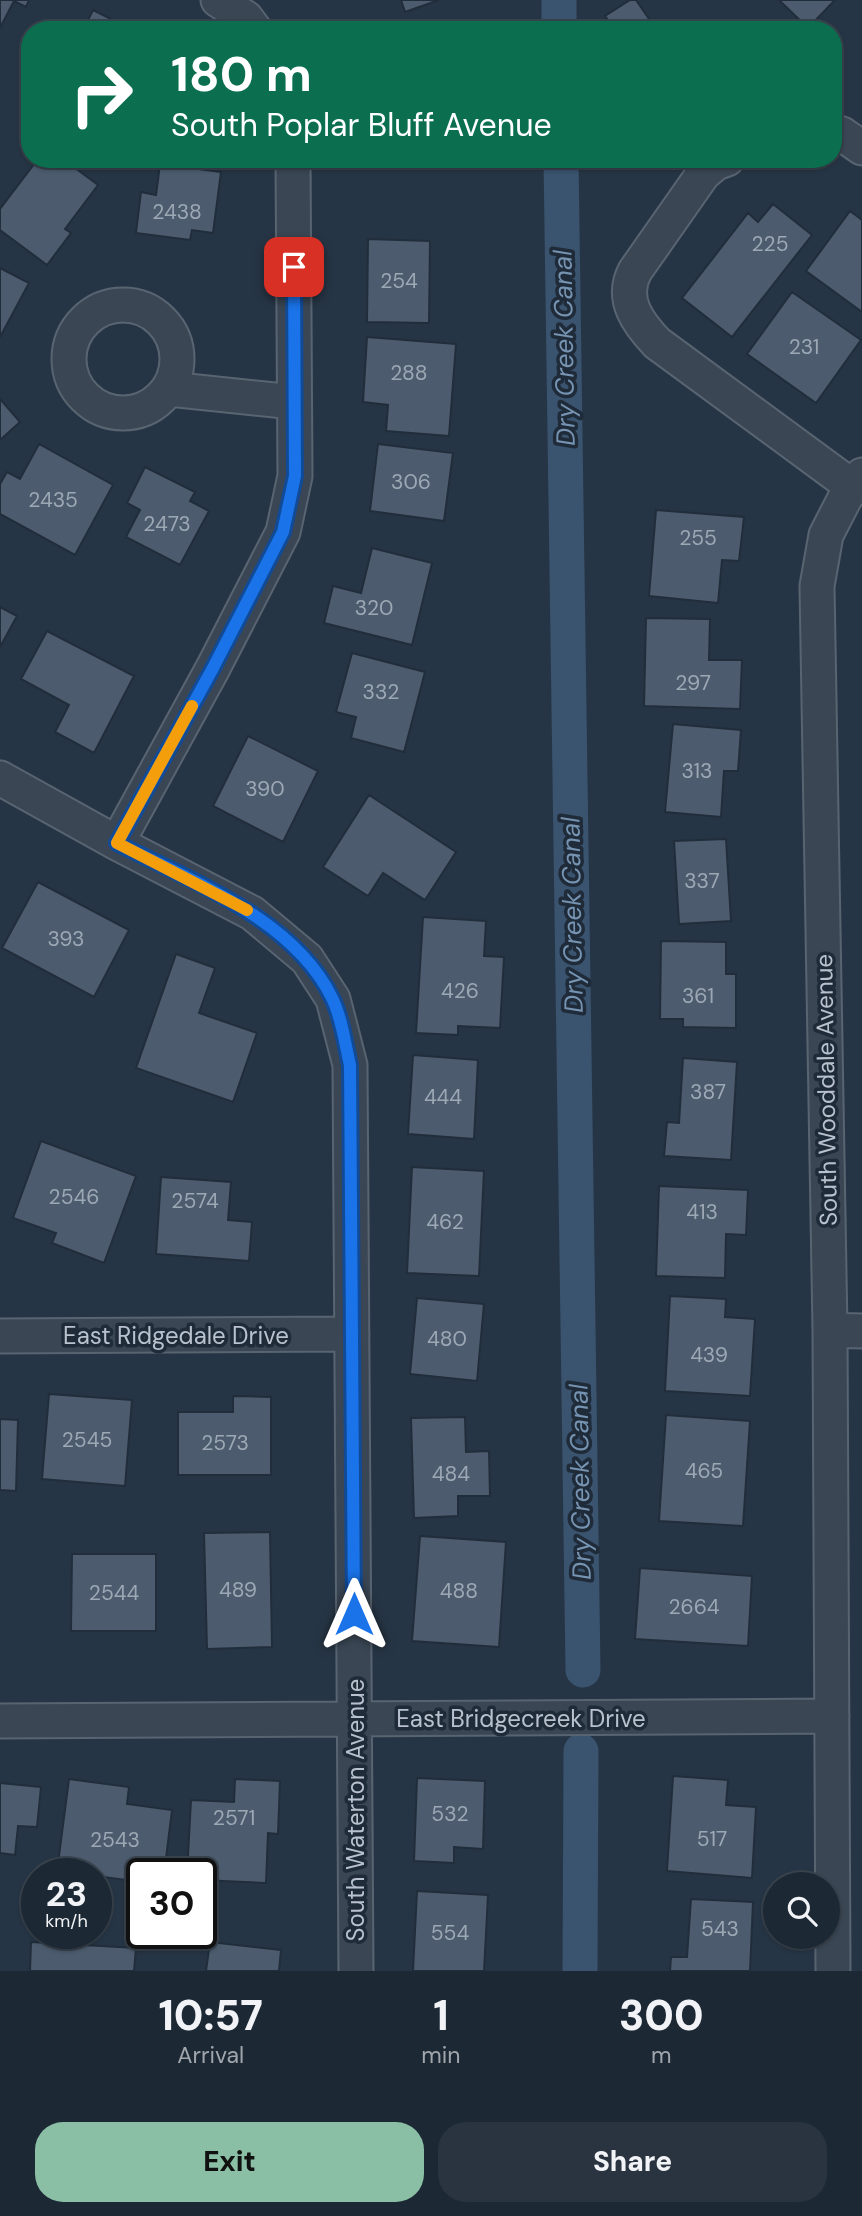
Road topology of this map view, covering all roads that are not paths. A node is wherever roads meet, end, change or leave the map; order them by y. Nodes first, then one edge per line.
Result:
1 (218, 0) edge
2 (248, 21) edge
3 (842, 134) edge
4 (862, 148) edge
5 (293, 168) edge
6 (710, 168) edge
7 (169, 389) dead end
8 (295, 402) junction
9 (858, 481) edge
10 (0, 778) edge
11 (117, 843) junction
12 (846, 1331) edge
13 (352, 1334) junction
14 (0, 1336) edge
15 (832, 1716) junction
16 (355, 1719) junction
17 (0, 1721) edge
18 (356, 1971) edge
19 (833, 1971) edge

1 - 2 street
3 - 4 street
5 - 8 street
6 - 9 street
7 - 8 street
8 - 11 street
9 - 12 street, South Wooddale Avenue
10 - 11 street, South Waterton Avenue
11 - 13 street, South Waterton Avenue
12 - 15 street, South Wooddale Avenue
13 - 14 street, East Ridgedale Drive
13 - 16 street, South Waterton Avenue
15 - 16 street, East Bridgecreek Drive
15 - 19 street, South Wooddale Avenue
16 - 17 street, East Bridgecreek Drive
16 - 18 street, South Waterton Avenue

